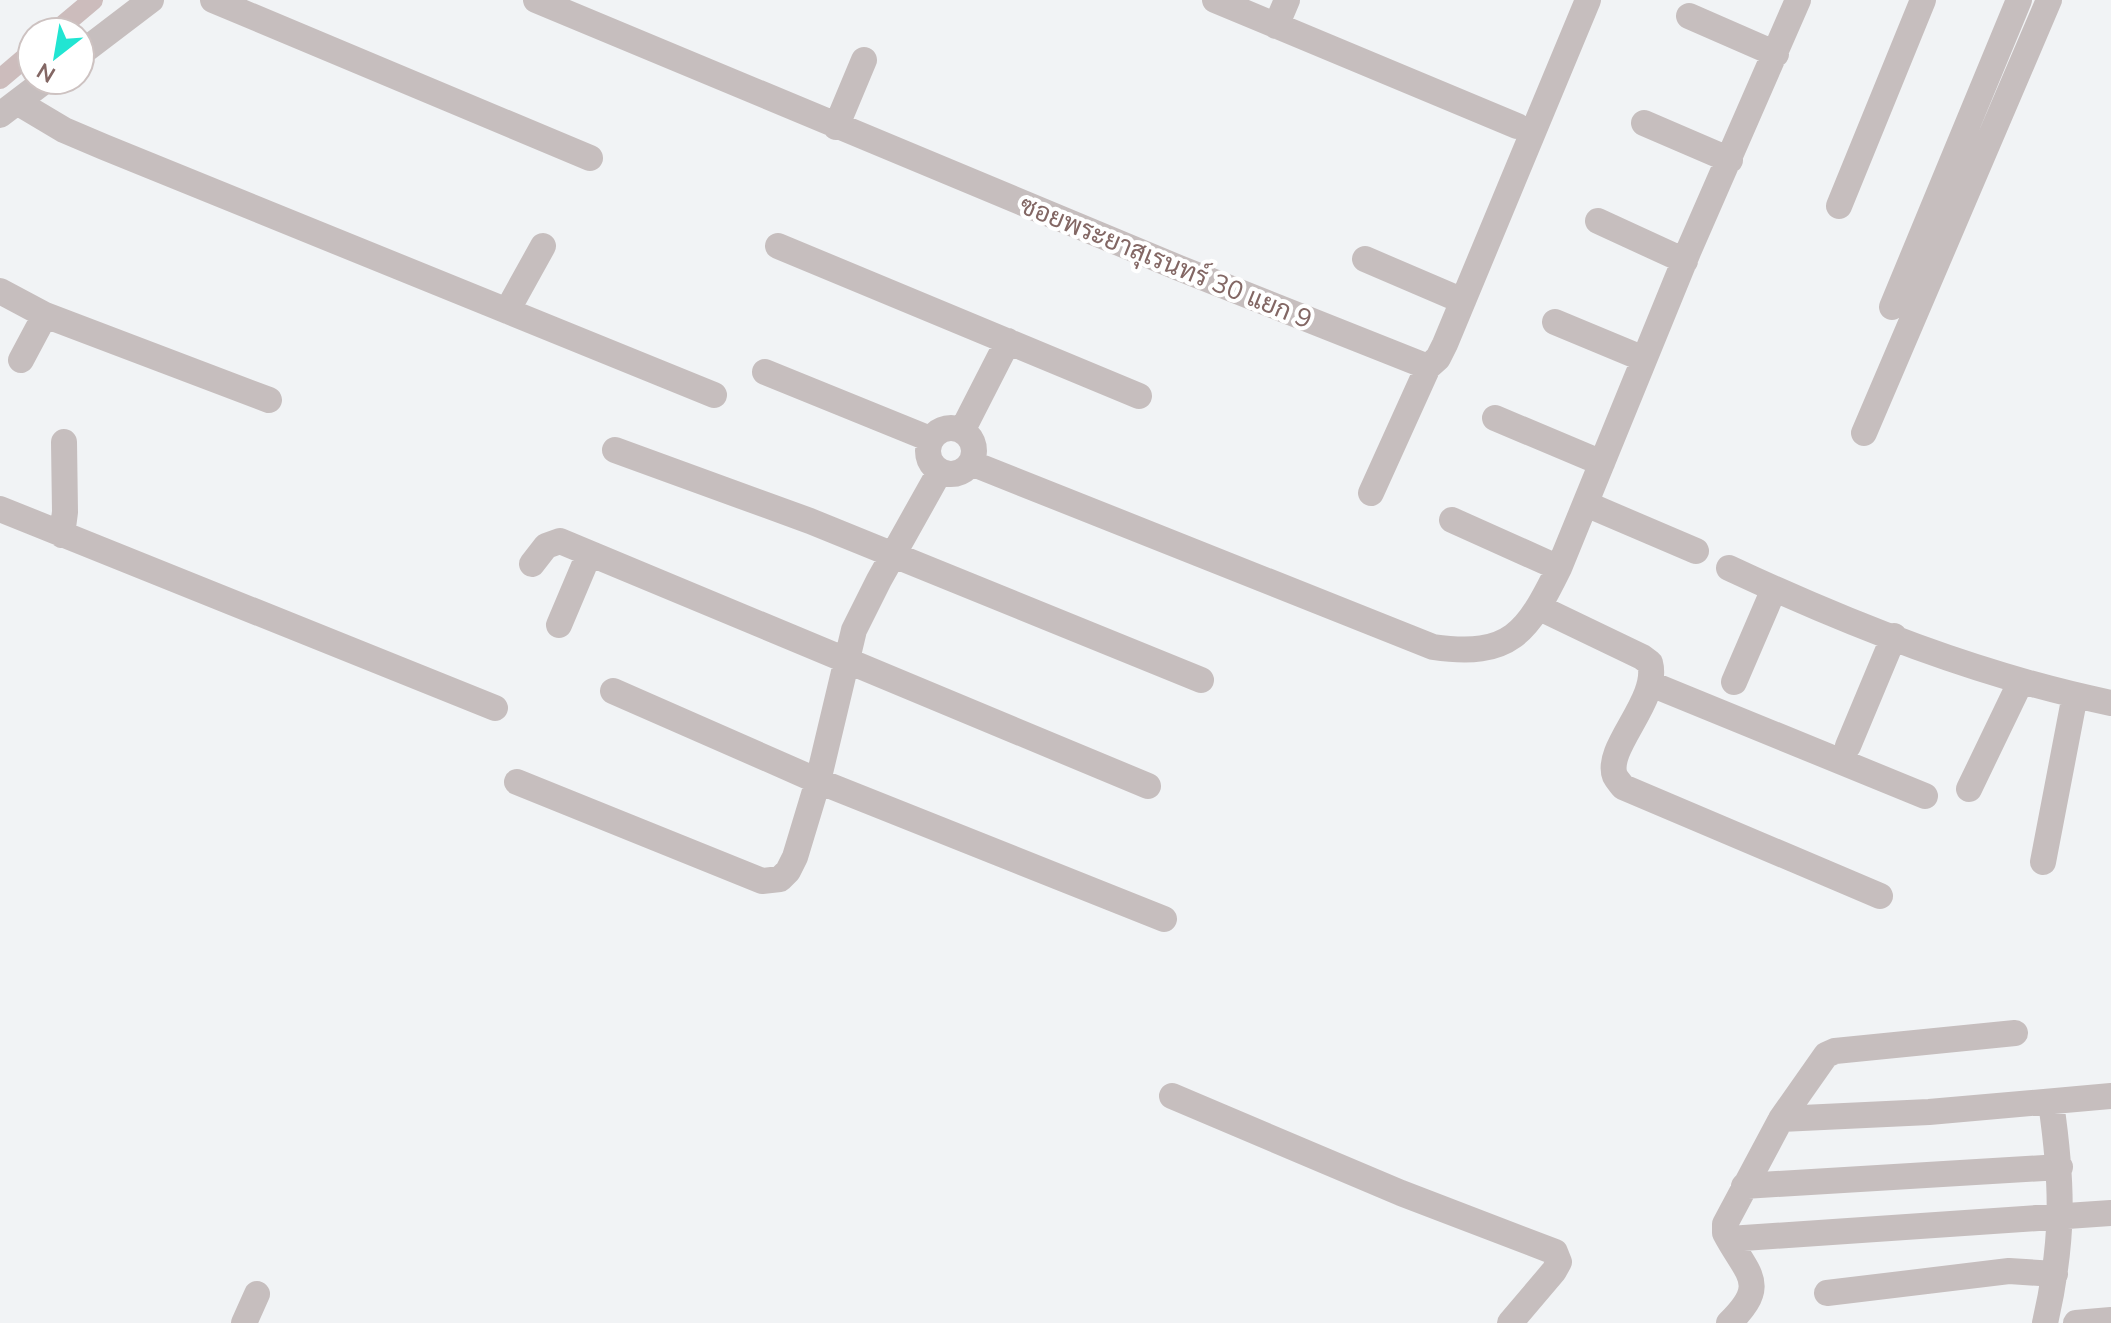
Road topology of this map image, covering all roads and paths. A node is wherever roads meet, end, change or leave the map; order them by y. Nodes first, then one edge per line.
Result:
1 (151, 0) edge
2 (213, 0) edge
3 (536, 0) edge
4 (1215, 0) edge
5 (1287, 0) edge
6 (1588, 0) edge
7 (1798, 0) edge
8 (1923, 0) edge
9 (2019, 0) edge
10 (2049, 0) edge
11 (1689, 16) dead end
12 (1276, 26) junction
13 (96, 42) edge
14 (1776, 54) junction
15 (864, 60) dead end
16 (24, 96) edge
17 (8, 108) edge
18 (1644, 123) dead end
19 (1517, 126) dead end
20 (836, 127) junction
21 (590, 158) dead end
22 (1730, 160) junction
23 (1839, 206) dead end
24 (1598, 221) dead end
25 (543, 246) dead end
26 (778, 246) dead end
27 (1365, 259) dead end
28 (1685, 261) junction
29 (0, 291) edge
30 (1463, 301) junction
31 (1892, 307) dead end
32 (507, 311) junction
33 (45, 315) junction
34 (1555, 322) dead end
35 (1008, 341) junction
36 (1644, 359) junction
37 (21, 360) dead end
38 (1428, 367) junction
39 (765, 372) dead end
40 (714, 395) dead end
41 (1139, 396) dead end
42 (269, 400) dead end
43 (1495, 418) dead end
44 (962, 431) junction
45 (1864, 433) dead end
46 (930, 439) junction
47 (64, 442) dead end
48 (615, 450) dead end
49 (971, 463) junction
50 (1602, 463) junction
51 (940, 471) junction
52 (1371, 493) dead end
53 (1586, 504) junction
54 (0, 509) edge
55 (1452, 520) dead end
56 (62, 535) junction
57 (1696, 551) dead end
58 (589, 554) junction
59 (894, 555) junction
60 (532, 564) dead end
61 (1559, 568) junction
62 (1729, 568) dead end
63 (1774, 589) junction
64 (1540, 608) junction
65 (559, 625) dead end
66 (1894, 636) junction
67 (845, 659) junction
68 (1201, 680) dead end
69 (2021, 681) junction
70 (1734, 682) dead end
71 (1651, 684) junction
72 (613, 691) dead end
73 (2075, 695) junction
74 (2111, 703) edge
75 (495, 708) dead end
76 (1848, 746) dead end
77 (818, 781) junction
78 (517, 782) dead end
79 (1148, 786) dead end
80 (1969, 789) dead end
81 (1925, 796) dead end
82 (2043, 862) dead end
83 (1880, 896) dead end
84 (1164, 919) dead end
85 (2015, 1033) dead end
86 (1172, 1096) dead end
87 (2111, 1096) edge
88 (2051, 1103) junction
89 (1781, 1119) junction
90 (2060, 1167) junction
91 (1744, 1186) junction
92 (2111, 1213) edge
93 (2062, 1218) junction
94 (1729, 1239) junction
95 (2055, 1274) junction
96 (1827, 1293) dead end
97 (257, 1294) dead end
98 (2111, 1320) edge
99 (244, 1323) edge
100 (1510, 1323) edge
101 (1729, 1323) edge
102 (2045, 1323) edge
103 (2076, 1323) edge

1 - 13 street
2 - 21 street
3 - 20 street, ซอยพระยาสุเรนทร์ 30 แยก 9
4 - 12 street
5 - 12 street
6 - 30 street
7 - 14 street
8 - 23 street
9 - 31 street
10 - 45 street
11 - 14 street
12 - 19 street
14 - 22 street
15 - 20 street
16 - 17 street
17 - 32 street
18 - 22 street
20 - 38 street, ซอยพระยาสุเรนทร์ 30 แยก 9
22 - 28 street
24 - 28 street
25 - 32 street
26 - 35 street
27 - 30 street
28 - 36 street
29 - 33 street
30 - 38 street
32 - 40 street
33 - 37 street
33 - 42 street
34 - 36 street
35 - 41 street
35 - 44 street
36 - 50 street
38 - 52 street
39 - 46 street
43 - 50 street
44 - 46 street
44 - 49 street
46 - 51 street
47 - 56 street
48 - 59 street
49 - 51 street
49 - 64 street
50 - 53 street
51 - 59 street
53 - 57 street
53 - 61 street
54 - 56 street
55 - 61 street
56 - 75 street
58 - 60 street
58 - 65 street
58 - 67 street
59 - 67 street
59 - 68 street
61 - 64 street
62 - 63 street
63 - 66 street
63 - 70 street
64 - 71 street
66 - 69 street
66 - 76 street
67 - 77 street
67 - 79 street
69 - 73 street
69 - 80 street
71 - 81 street
71 - 83 street
72 - 77 street
73 - 74 street
73 - 82 street
77 - 78 street
77 - 84 street
85 - 89 street
86 - 100 street
87 - 88 street
88 - 89 street
88 - 90 street
89 - 91 street
90 - 91 street
90 - 93 street
91 - 94 street
92 - 93 street
93 - 94 street
93 - 95 street
94 - 101 street
95 - 96 street
95 - 102 street
97 - 99 street
98 - 103 street

